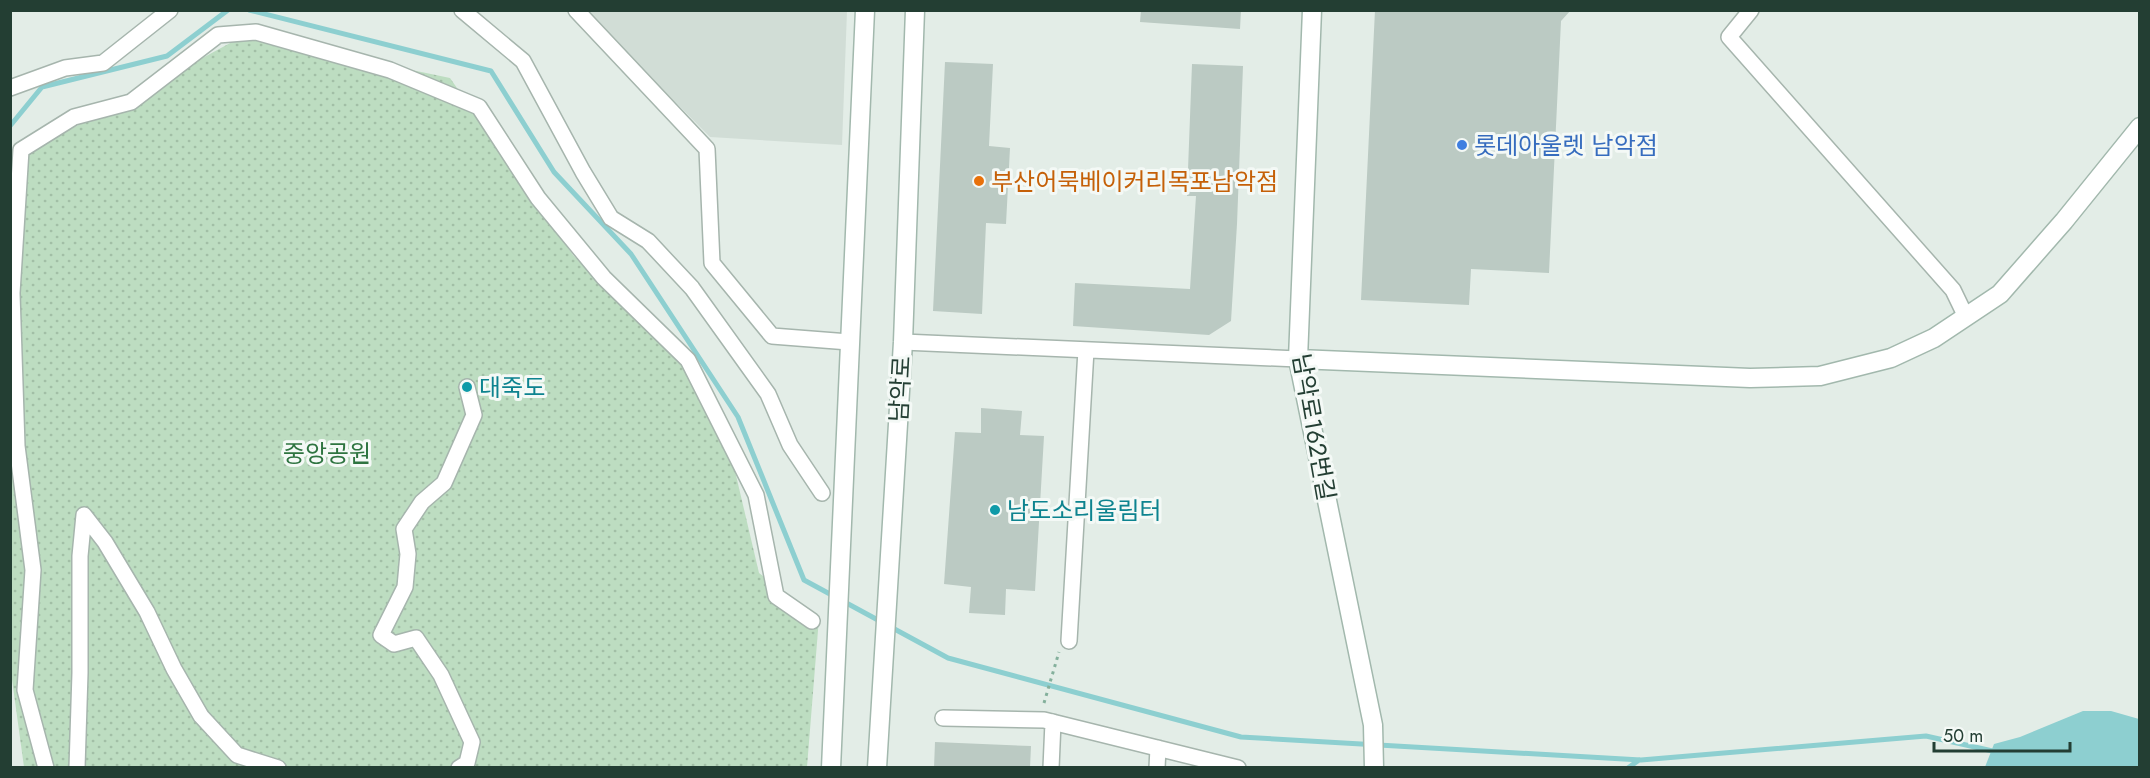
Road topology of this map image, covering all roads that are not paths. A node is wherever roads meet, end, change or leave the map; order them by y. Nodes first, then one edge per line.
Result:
1 (170, 10) edge
2 (462, 10) edge
3 (576, 10) edge
4 (865, 10) edge
5 (915, 10) edge
6 (1312, 10) edge
7 (1751, 10) edge
8 (10, 88) edge
9 (2139, 127) edge
10 (1966, 317) junction
11 (849, 342) junction
12 (903, 342) junction
13 (1086, 350) junction
14 (1298, 359) junction
15 (467, 387) dead end
16 (822, 493) dead end
17 (812, 621) dead end
18 (1069, 641) dead end
19 (943, 718) dead end
20 (1053, 722) junction
21 (1158, 748) junction
22 (46, 768) edge
23 (77, 768) edge
24 (278, 768) edge
25 (459, 768) edge
26 (831, 768) edge
27 (877, 768) edge
28 (1051, 768) edge
29 (1157, 768) edge
30 (1238, 768) edge
31 (1374, 768) edge

1 - 8 street
2 - 16 street
3 - 11 street
4 - 11 street
5 - 12 street, 남악로
6 - 14 street, 남악로162번길
7 - 10 street
9 - 10 street
10 - 14 street
11 - 26 street
12 - 13 street
12 - 27 street, 남악로
13 - 14 street
13 - 18 street
14 - 31 street, 남악로162번길
15 - 25 street
17 - 22 street
19 - 20 street
20 - 21 street
20 - 28 street
21 - 29 street
21 - 30 street
23 - 24 street

